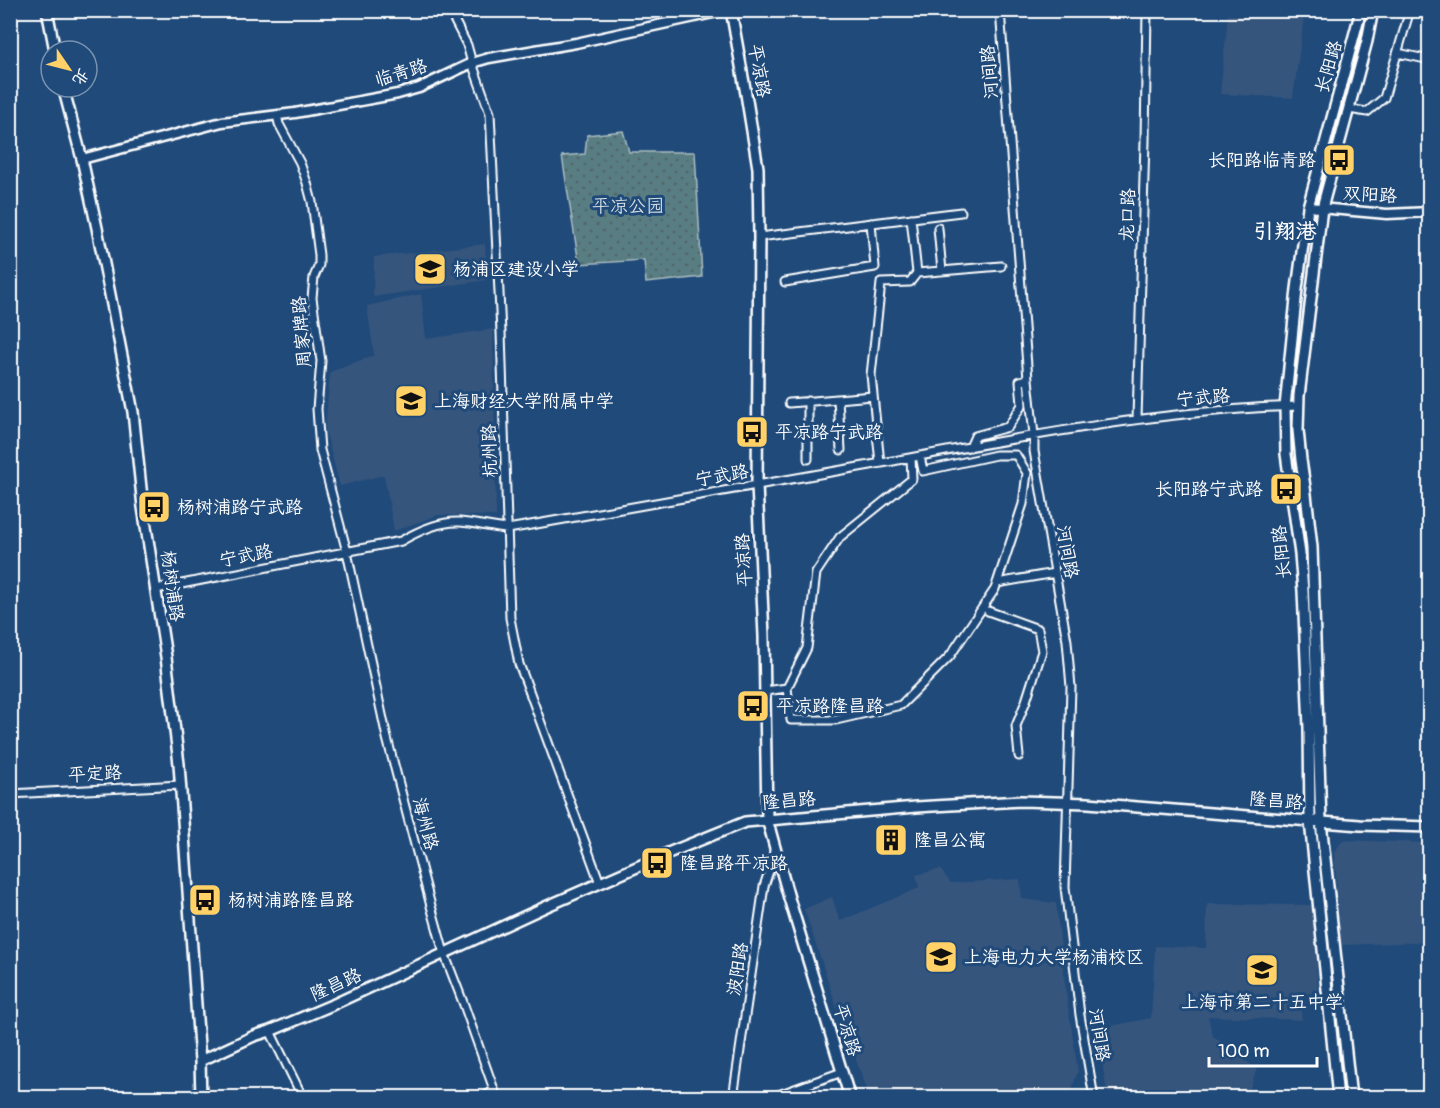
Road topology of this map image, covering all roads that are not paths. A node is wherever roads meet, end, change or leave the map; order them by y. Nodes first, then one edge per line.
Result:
1 (47, 10) edge
2 (450, 10) edge
3 (729, 10) edge
4 (1000, 10) edge
5 (1147, 10) edge
6 (1361, 10) edge
7 (1374, 10) edge
8 (1410, 10) edge
9 (53, 39) edge
10 (1398, 53) junction
11 (1430, 60) edge
12 (472, 63) junction
13 (66, 99) edge
14 (1349, 109) junction
15 (277, 115) junction
16 (82, 159) junction
17 (1308, 207) junction
18 (1322, 208) junction
19 (961, 212) dead end
20 (1430, 213) edge
21 (911, 218) junction
22 (871, 223) junction
23 (938, 228) dead end
24 (759, 237) junction
25 (1001, 266) dead end
26 (942, 271) junction
27 (917, 273) junction
28 (785, 282) dead end
29 (1028, 379) junction
30 (873, 396) junction
31 (838, 399) junction
32 (808, 401) junction
33 (789, 403) dead end
34 (1285, 406) junction
35 (1299, 406) junction
36 (1137, 419) junction
37 (1034, 435) junction
38 (970, 447) junction
39 (841, 450) dead end
40 (920, 456) junction
41 (911, 458) junction
42 (808, 459) dead end
43 (880, 463) junction
44 (757, 485) junction
45 (508, 529) junction
46 (346, 552) junction
47 (1055, 573) junction
48 (997, 583) junction
49 (156, 589) junction
50 (988, 611) dead end
51 (787, 688) junction
52 (765, 691) junction
53 (1019, 756) dead end
54 (181, 785) junction
55 (10, 794) edge
56 (1067, 802) junction
57 (767, 819) junction
58 (1310, 821) junction
59 (1322, 822) junction
60 (1430, 827) edge
61 (774, 845) junction
62 (600, 883) junction
63 (444, 953) junction
64 (270, 1030) junction
65 (200, 1061) junction
66 (842, 1072) junction
67 (495, 1094) edge
68 (201, 1098) edge
69 (303, 1098) edge
70 (483, 1098) edge
71 (733, 1098) edge
72 (770, 1098) edge
73 (850, 1098) edge
74 (1094, 1098) edge
75 (1338, 1098) edge
76 (1351, 1098) edge

1 - 9 main road
2 - 12 street, 杭州路
3 - 12 street, 临青路
3 - 24 main road, 平凉路
4 - 29 street, 河间路
5 - 36 street, 龙口路
6 - 17 main road, 长阳路
7 - 14 main road, 长阳路
8 - 10 street
10 - 11 street
10 - 14 street
12 - 15 street, 临青路
12 - 45 street, 杭州路
13 - 16 main road, 杨树浦路
14 - 18 main road, 长阳路
15 - 16 street, 临青路
15 - 46 street, 周家牌路
16 - 49 main road, 杨树浦路
17 - 18 street, 双阳路
17 - 34 main road, 长阳路
18 - 20 street, 双阳路
18 - 35 main road, 长阳路
19 - 21 street
21 - 22 street
21 - 27 street
22 - 24 street
22 - 28 street
23 - 26 street
24 - 44 main road, 平凉路
25 - 26 street
26 - 27 street
27 - 30 street
29 - 37 street, 河间路
29 - 38 street
30 - 31 street
30 - 43 street
31 - 32 street
31 - 39 street
32 - 33 street
32 - 42 street
34 - 35 street, 宁武路
34 - 36 street, 宁武路
34 - 58 main road, 长阳路
35 - 59 main road, 长阳路
36 - 37 street, 宁武路
37 - 38 street, 宁武路
37 - 47 street, 河间路
38 - 40 street, 宁武路
40 - 41 street, 宁武路
40 - 48 street
41 - 43 street, 宁武路
41 - 51 street
43 - 44 street, 宁武路
44 - 45 street, 宁武路
44 - 52 main road, 平凉路
45 - 46 street, 宁武路
45 - 62 street, 杭州路
46 - 49 street, 宁武路
46 - 63 street, 海州路
47 - 48 street
47 - 56 street, 河间路
48 - 51 street
49 - 54 main road, 杨树浦路
50 - 53 street
51 - 52 street
52 - 57 main road, 平凉路
54 - 55 street, 平定路
54 - 65 main road, 杨树浦路
56 - 57 main road, 隆昌路
56 - 58 main road, 隆昌路
56 - 74 street, 河间路
57 - 61 main road, 平凉路
57 - 62 main road, 隆昌路
58 - 59 main road, 隆昌路
58 - 75 main road, 长阳路
59 - 60 main road, 隆昌路
59 - 76 main road, 长阳路
61 - 66 main road, 平凉路
61 - 71 street, 波阳路
62 - 63 main road, 隆昌路
63 - 64 main road, 隆昌路
63 - 67 street, 海州路
64 - 65 main road, 隆昌路
64 - 69 street
65 - 68 main road, 杨树浦路
66 - 72 street
66 - 73 main road, 平凉路
67 - 70 street

